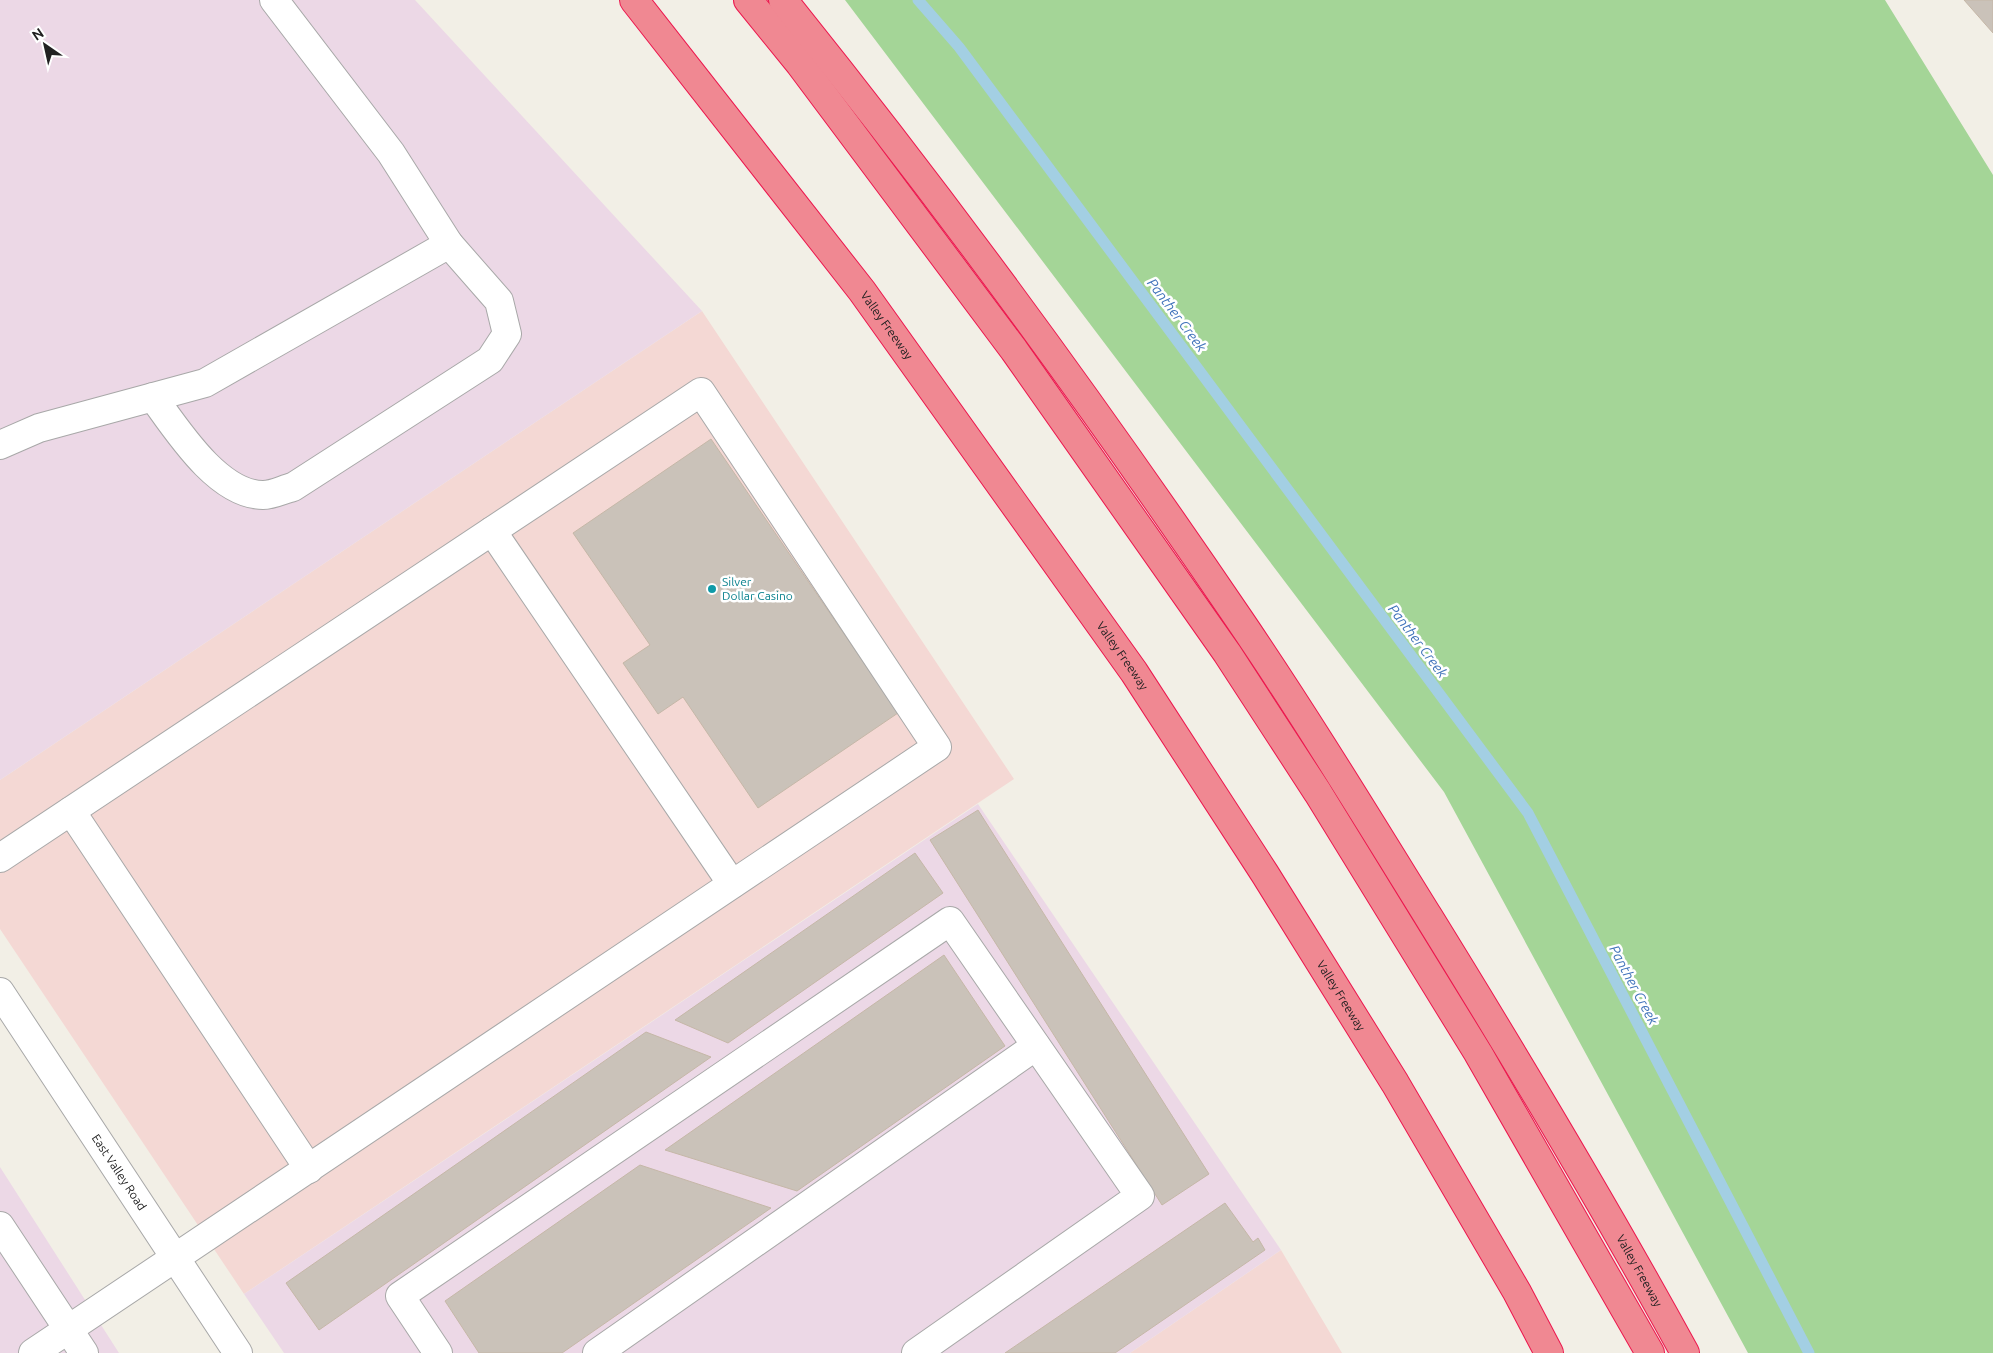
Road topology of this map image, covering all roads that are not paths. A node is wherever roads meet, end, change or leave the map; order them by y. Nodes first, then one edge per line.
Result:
1 (274, 0) edge
2 (634, 0) edge
3 (748, 0) edge
4 (783, 0) edge
5 (449, 244) junction
6 (153, 398) junction
7 (0, 445) edge
8 (492, 531) junction
9 (71, 811) junction
10 (0, 858) edge
11 (732, 884) junction
12 (0, 992) edge
13 (1036, 1046) junction
14 (309, 1169) junction
15 (0, 1226) edge
16 (176, 1258) junction
17 (68, 1330) junction
18 (33, 1353) edge
19 (84, 1353) edge
20 (238, 1353) edge
21 (438, 1353) edge
22 (596, 1353) edge
23 (916, 1353) edge
24 (1550, 1353) edge
25 (1650, 1353) edge
26 (1686, 1353) edge

1 - 5 street
2 - 24 highway, Valley Freeway
3 - 25 highway
4 - 26 highway, Valley Freeway
5 - 6 street
5 - 6 street
6 - 7 street
8 - 9 street
8 - 11 street
8 - 11 street
9 - 10 street
9 - 14 street
11 - 14 street
12 - 16 street, East Valley Road
13 - 21 street
13 - 22 street
13 - 23 street
14 - 16 street
15 - 17 street
16 - 17 street
16 - 20 street, East Valley Road
17 - 18 street
17 - 19 street

